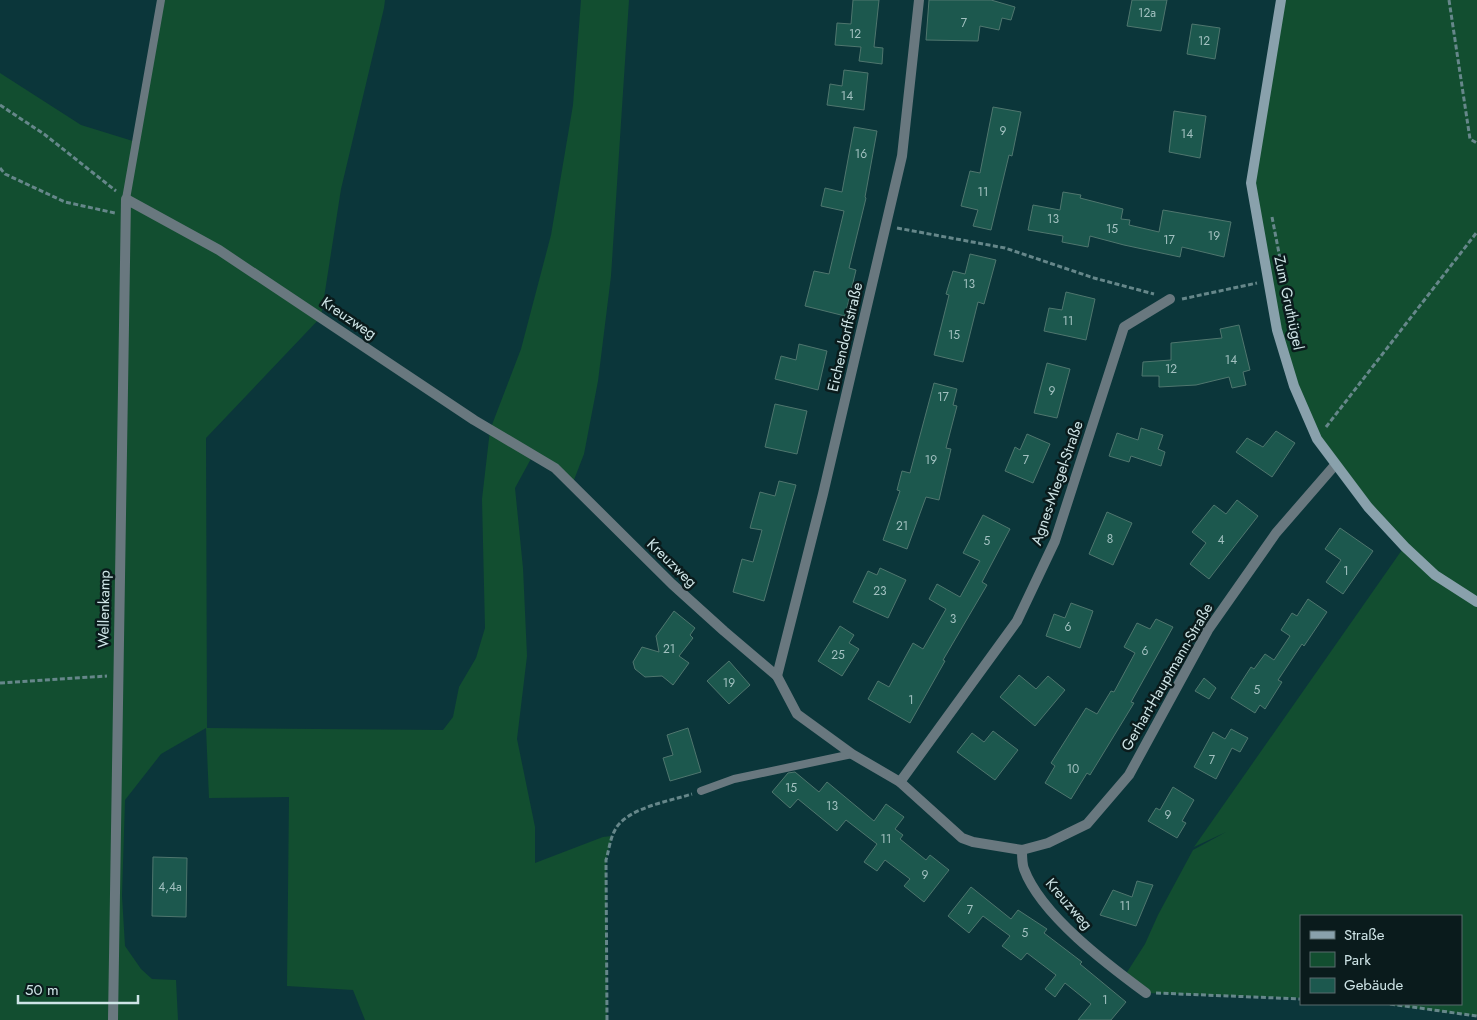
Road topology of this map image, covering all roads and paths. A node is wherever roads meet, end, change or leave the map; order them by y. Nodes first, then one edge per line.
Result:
1 (161, 0) edge
2 (918, 0) edge
3 (1281, 0) edge
4 (1450, 0) edge
5 (0, 105) edge
6 (1477, 143) edge
7 (0, 168) edge
8 (126, 199) junction
9 (126, 215) junction
10 (1272, 216) dead end
11 (886, 226) junction
12 (1477, 232) edge
13 (1268, 281) junction
14 (1170, 299) junction
15 (1317, 439) junction
16 (1335, 465) junction
17 (1477, 602) edge
18 (118, 676) junction
19 (777, 676) junction
20 (0, 683) edge
21 (852, 754) junction
22 (900, 782) junction
23 (701, 791) joint
24 (1022, 850) junction
25 (1146, 993) joint
26 (1300, 999) edge
27 (1397, 1005) edge
28 (1477, 1016) edge
29 (113, 1020) edge
30 (607, 1020) edge

1 - 8 lane
2 - 11 street, Eichendorffstraße
3 - 13 street, Zum Gruthügel
4 - 6 path
5 - 8 path
7 - 9 path
8 - 9 street, Wellenkamp
8 - 19 street, Kreuzweg
9 - 18 street, Wellenkamp
10 - 13 path
11 - 14 path
11 - 19 street, Eichendorffstraße
12 - 15 path
13 - 14 path
13 - 15 street, Zum Gruthügel
14 - 22 street, Agnes-Miegel-Straße
15 - 16 street, Zum Gruthügel
16 - 17 street, Zum Gruthügel
16 - 24 street, Gerhart-Hauptmann-Straße
18 - 20 path
18 - 29 street, Wellenkamp
19 - 21 street, Kreuzweg
21 - 22 street, Kreuzweg
21 - 23 lane
22 - 24 street, Kreuzweg
23 - 30 path
24 - 25 street, Kreuzweg
25 - 26 path
27 - 28 path

